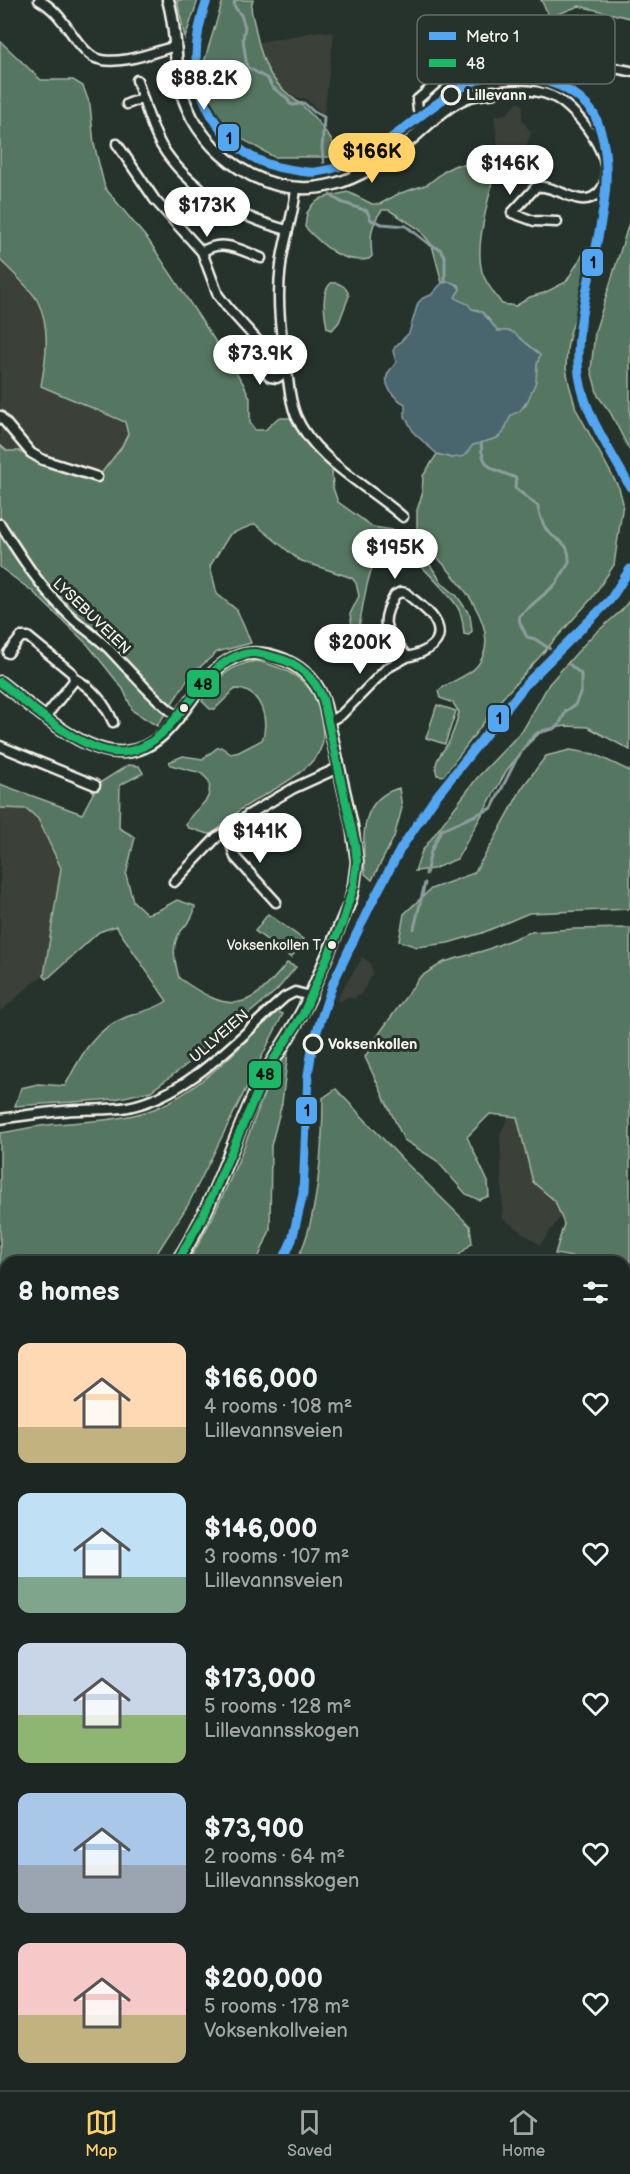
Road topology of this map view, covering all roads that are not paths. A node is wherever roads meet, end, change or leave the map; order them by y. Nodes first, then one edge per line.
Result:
1 (39, 0) edge
2 (168, 0) edge
3 (175, 46) junction
4 (615, 68) edge
5 (630, 71) edge
6 (137, 80) dead end
7 (436, 84) edge
8 (494, 92) joint
9 (143, 98) junction
10 (127, 104) dead end
11 (427, 126) junction
12 (117, 144) dead end
13 (296, 188) junction
14 (557, 222) dead end
15 (287, 230) junction
16 (202, 252) junction
17 (261, 258) dead end
18 (282, 350) junction
19 (268, 352) junction
20 (287, 371) junction
21 (0, 416) edge
22 (97, 477) dead end
23 (403, 517) dead end
24 (0, 524) edge
25 (8, 653) dead end
26 (407, 657) junction
27 (74, 678) junction
28 (0, 682) edge
29 (46, 716) junction
30 (177, 716) junction
31 (329, 721) junction
32 (113, 722) dead end
33 (0, 746) edge
34 (338, 768) junction
35 (95, 785) dead end
36 (236, 827) junction
37 (174, 882) dead end
38 (276, 902) dead end
39 (310, 996) junction
40 (0, 1119) edge
41 (180, 1256) edge

1 - 3 street
2 - 3 street
3 - 13 street
4 - 5 street
6 - 9 street
7 - 11 street
8 - 11 street
8 - 14 street
9 - 10 street
9 - 15 street
11 - 13 street
12 - 16 street
13 - 15 street
15 - 18 street
16 - 17 street
16 - 19 street
18 - 19 street
18 - 20 street
19 - 20 street
20 - 23 street
21 - 22 street
24 - 30 street, LYSEBUVEIEN
25 - 27 street
26 - 26 street
26 - 31 street
27 - 29 street
27 - 32 street
28 - 29 street
29 - 30 street
30 - 31 street
31 - 34 street
33 - 35 street
34 - 36 street
34 - 39 street
36 - 37 street
36 - 38 street
39 - 40 street, ULLVEIEN
39 - 41 main road

